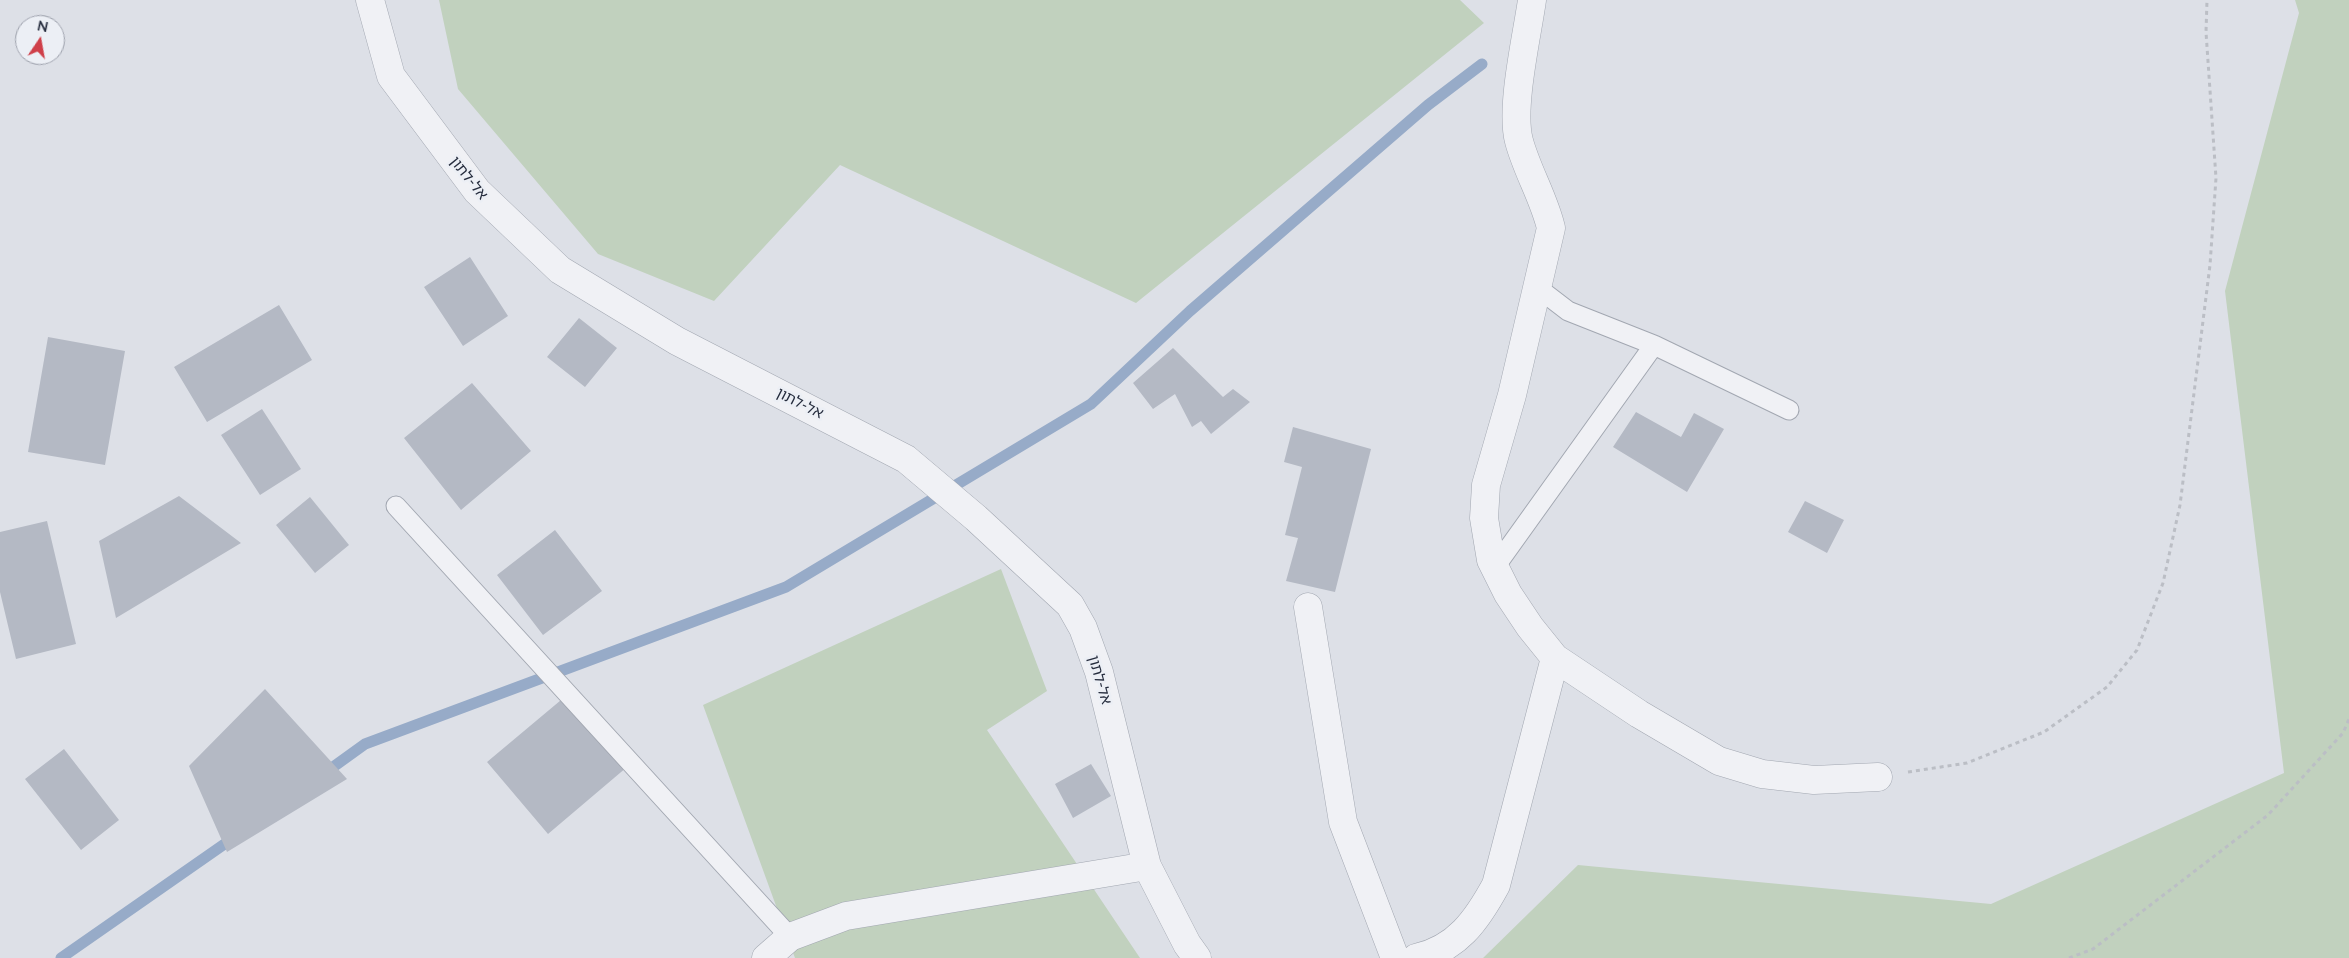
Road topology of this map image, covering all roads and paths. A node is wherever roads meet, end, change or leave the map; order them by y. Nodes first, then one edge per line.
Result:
1 (370, 0) edge
2 (1532, 0) edge
3 (2207, 0) edge
4 (1538, 288) junction
5 (1654, 344) junction
6 (1789, 410) dead end
7 (396, 506) dead end
8 (1495, 567) junction
9 (1308, 607) dead end
10 (1555, 658) junction
11 (2349, 719) edge
12 (1878, 776) joint
13 (1148, 866) junction
14 (790, 937) junction
15 (766, 958) edge
16 (1197, 958) edge
17 (1395, 958) edge
18 (1416, 958) edge
19 (2069, 958) edge

1 - 13 street, אל-לתון
2 - 4 street
3 - 12 path
4 - 5 lane
4 - 8 street
5 - 6 lane
5 - 8 lane
7 - 14 lane
8 - 10 street
9 - 17 street
10 - 12 street
10 - 18 street
11 - 19 path
13 - 14 street
13 - 16 street, אל-לתון
14 - 15 street

